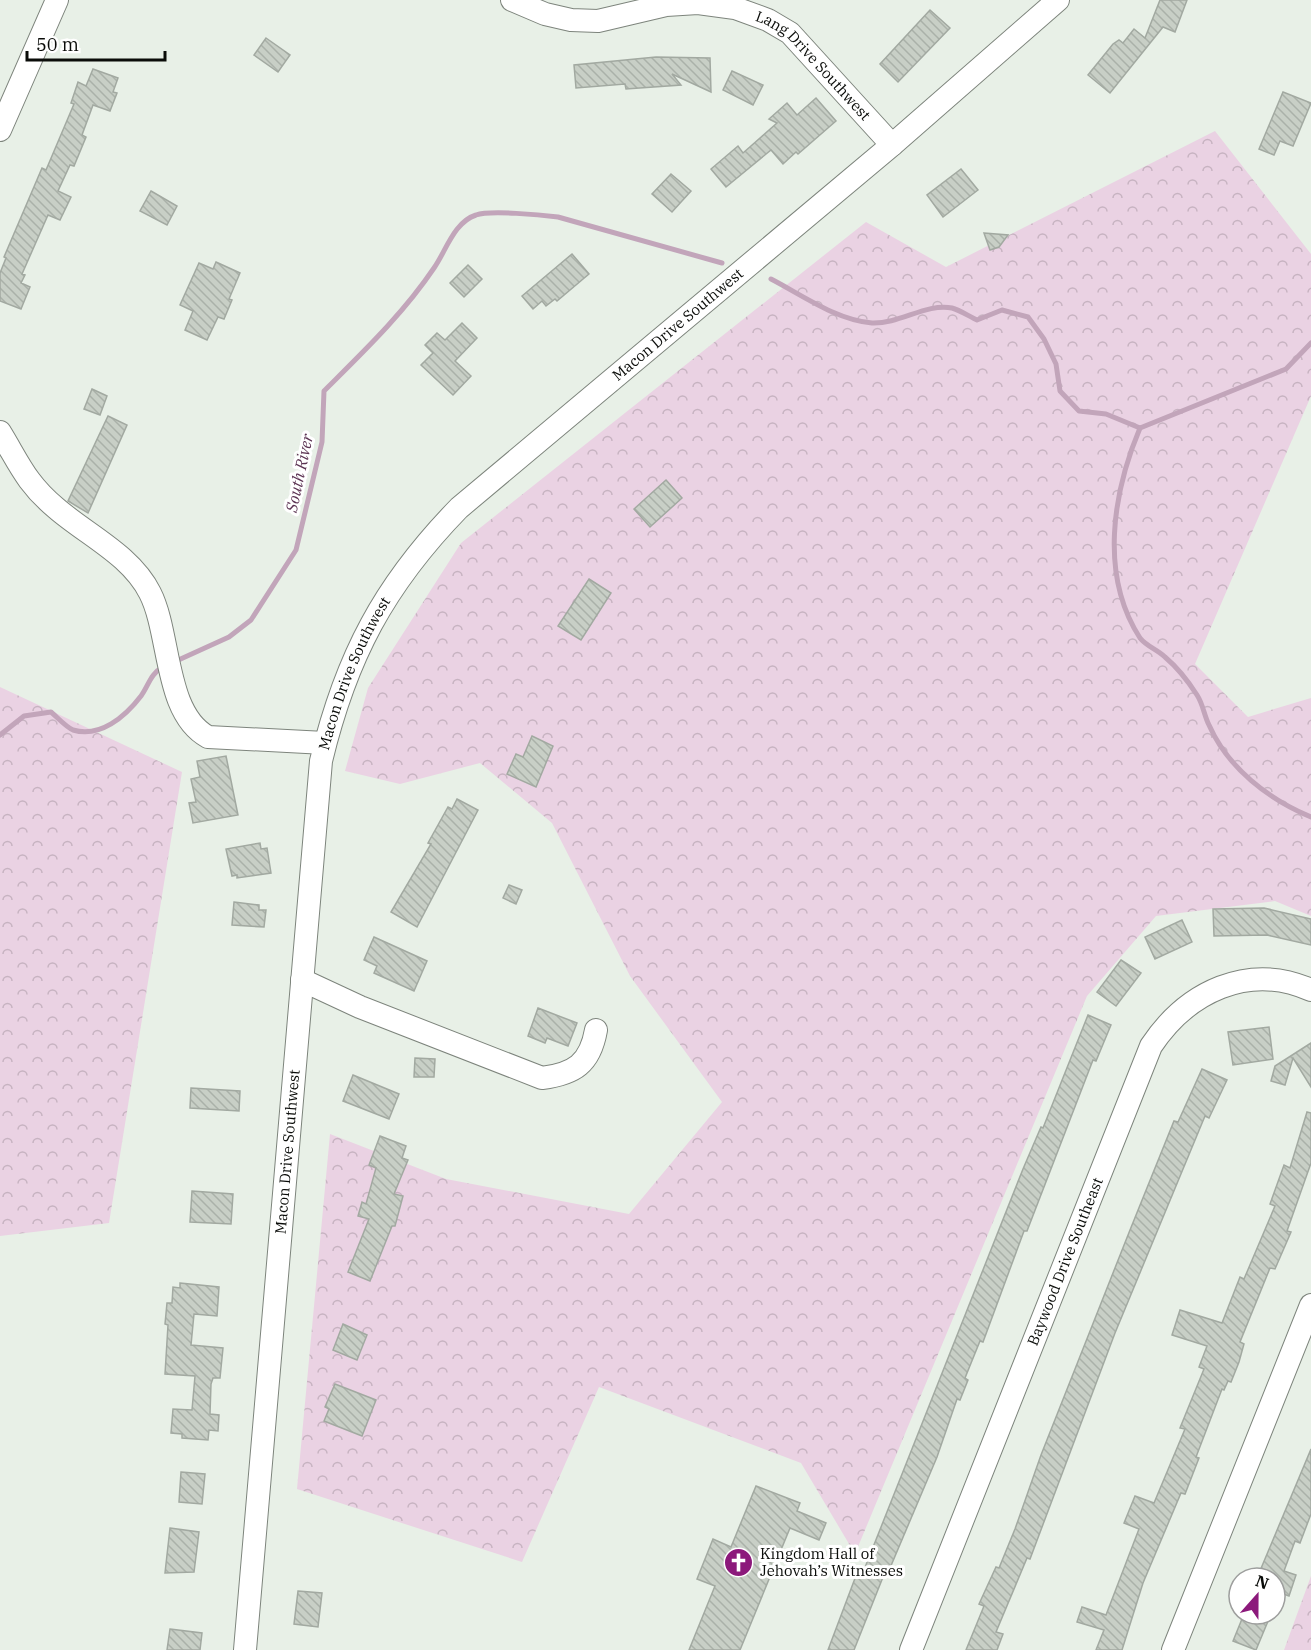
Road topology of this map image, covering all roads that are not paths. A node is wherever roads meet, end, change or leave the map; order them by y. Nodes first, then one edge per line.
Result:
1 (57, 0) edge
2 (512, 0) edge
3 (1058, 0) edge
4 (0, 130) edge
5 (892, 145) junction
6 (0, 432) edge
7 (325, 743) junction
8 (302, 980) junction
9 (1311, 990) edge
10 (596, 1030) dead end
11 (1311, 1305) edge
12 (245, 1650) edge
13 (911, 1650) edge
14 (1173, 1650) edge

1 - 4 street
2 - 5 street, Lang Drive Southwest
3 - 5 street, Macon Drive Southwest
5 - 7 street, Macon Drive Southwest
6 - 7 street
7 - 8 street, Macon Drive Southwest
8 - 10 street
8 - 12 street, Macon Drive Southwest
9 - 13 street, Baywood Drive Southeast
11 - 14 street

